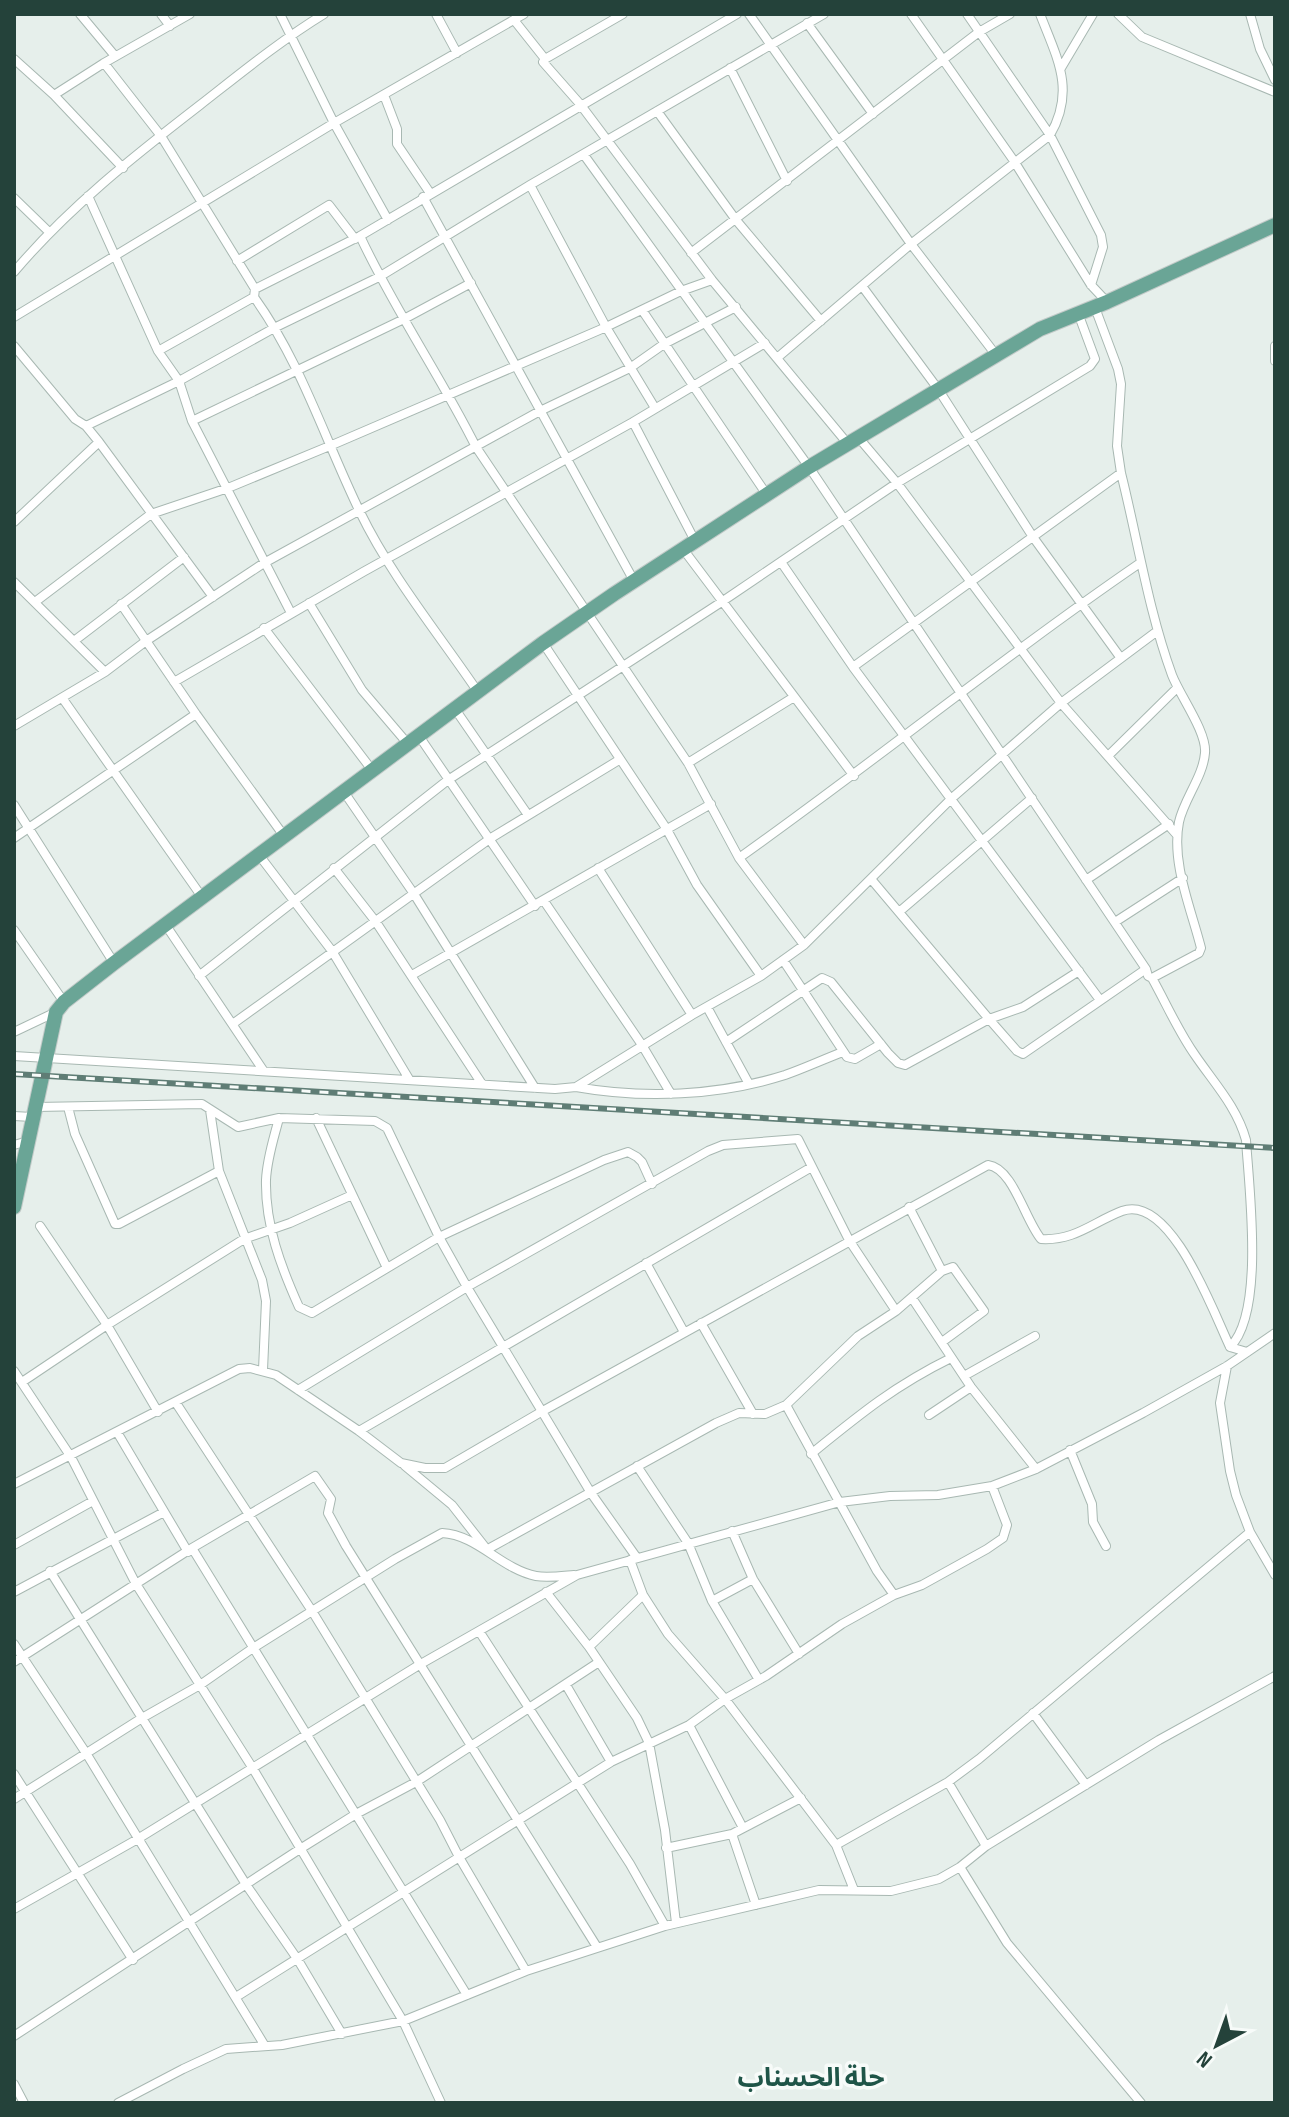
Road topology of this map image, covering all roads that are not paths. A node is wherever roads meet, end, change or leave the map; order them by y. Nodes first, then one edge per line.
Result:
1 (80, 14) edge
2 (161, 14) edge
3 (190, 14) edge
4 (280, 14) edge
5 (324, 14) edge
6 (436, 14) edge
7 (524, 14) edge
8 (623, 14) edge
9 (737, 14) edge
10 (749, 14) edge
11 (824, 14) edge
12 (911, 14) edge
13 (967, 14) edge
14 (1010, 14) edge
15 (1040, 14) edge
16 (1093, 14) edge
17 (1118, 14) edge
18 (1250, 14) edge
19 (514, 20) junction
20 (807, 23) junction
21 (170, 26) junction
22 (979, 32) junction
23 (292, 34) junction
24 (770, 44) junction
25 (457, 53) junction
26 (115, 56) junction
27 (14, 59) edge
28 (545, 59) junction
29 (941, 60) junction
30 (104, 63) junction
31 (730, 68) junction
32 (1061, 68) junction
33 (1275, 80) edge
34 (1275, 92) edge
35 (54, 95) junction
36 (384, 95) junction
37 (580, 104) junction
38 (657, 111) junction
39 (873, 114) junction
40 (334, 123) junction
41 (1050, 135) junction
42 (161, 136) junction
43 (607, 141) junction
44 (838, 142) junction
45 (584, 155) junction
46 (1014, 161) junction
47 (123, 168) junction
48 (787, 181) junction
49 (530, 185) junction
50 (427, 195) junction
51 (88, 196) junction
52 (14, 198) edge
53 (202, 204) junction
54 (388, 220) junction
55 (736, 220) junction
56 (1275, 225) edge
57 (48, 231) junction
58 (358, 237) junction
59 (446, 237) junction
60 (911, 244) junction
61 (116, 253) junction
62 (691, 253) junction
63 (237, 261) junction
64 (14, 272) edge
65 (379, 277) junction
66 (712, 280) junction
67 (471, 283) junction
68 (1091, 285) junction
69 (862, 286) junction
70 (681, 291) junction
71 (255, 293) junction
72 (1100, 304) junction
73 (736, 307) junction
74 (642, 310) junction
75 (1078, 313) junction
76 (14, 317) edge
77 (404, 319) junction
78 (821, 321) junction
79 (703, 323) junction
80 (276, 327) junction
81 (606, 327) junction
82 (765, 343) junction
83 (664, 344) junction
84 (1275, 346) edge
85 (16, 350) edge
86 (158, 351) junction
87 (996, 355) junction
88 (777, 358) junction
89 (1275, 361) edge
90 (731, 362) junction
91 (514, 364) junction
92 (630, 368) junction
93 (295, 371) junction
94 (179, 381) junction
95 (692, 386) junction
96 (938, 389) junction
97 (449, 394) junction
98 (655, 408) junction
99 (540, 411) junction
100 (192, 421) junction
101 (633, 422) junction
102 (86, 426) junction
103 (970, 439) junction
104 (853, 440) junction
105 (99, 442) junction
106 (332, 445) junction
107 (476, 447) junction
108 (566, 459) junction
109 (809, 467) junction
110 (1121, 473) junction
111 (897, 483) junction
112 (228, 488) junction
113 (507, 494) junction
114 (768, 495) junction
115 (360, 513) junction
116 (151, 514) junction
117 (843, 519) junction
118 (14, 522) edge
119 (1033, 537) junction
120 (689, 545) junction
121 (184, 557) junction
122 (388, 560) junction
123 (781, 562) junction
124 (264, 563) junction
125 (1140, 563) junction
126 (634, 581) junction
127 (14, 582) edge
128 (970, 583) junction
129 (213, 597) junction
130 (35, 602) junction
131 (309, 603) junction
132 (720, 603) junction
133 (1081, 603) junction
134 (121, 604) junction
135 (588, 612) junction
136 (291, 613) junction
137 (916, 622) junction
138 (264, 628) junction
139 (1156, 632) junction
140 (74, 641) junction
141 (146, 641) junction
142 (543, 643) junction
143 (1020, 649) junction
144 (1120, 657) junction
145 (624, 665) junction
146 (853, 667) junction
147 (105, 672) junction
148 (174, 682) junction
149 (1177, 688) junction
150 (478, 692) junction
151 (961, 693) junction
152 (576, 695) junction
153 (794, 697) junction
154 (63, 699) junction
155 (1061, 703) junction
156 (455, 709) junction
157 (196, 714) junction
158 (14, 726) edge
159 (904, 736) junction
160 (413, 740) junction
161 (486, 755) junction
162 (1002, 755) junction
163 (1109, 755) junction
164 (619, 760) junction
165 (688, 763) junction
166 (115, 770) junction
167 (372, 770) junction
168 (854, 776) junction
169 (448, 780) junction
170 (344, 792) junction
171 (952, 798) junction
172 (1032, 798) junction
173 (711, 804) junction
174 (14, 805) edge
175 (528, 815) junction
176 (1169, 824) junction
177 (28, 827) junction
178 (666, 828) junction
179 (1177, 835) junction
180 (285, 837) junction
181 (373, 837) junction
182 (14, 838) edge
183 (491, 838) junction
184 (984, 842) junction
185 (259, 855) junction
186 (739, 858) junction
187 (334, 868) junction
188 (598, 868) junction
189 (1183, 878) junction
190 (871, 879) junction
191 (1086, 880) junction
192 (414, 894) junction
193 (202, 897) junction
194 (292, 901) junction
195 (544, 901) junction
196 (535, 906) junction
197 (899, 912) junction
198 (376, 922) junction
199 (1115, 922) junction
200 (165, 924) junction
201 (14, 930) edge
202 (804, 945) junction
203 (332, 951) junction
204 (450, 953) junction
205 (783, 960) junction
206 (114, 963) junction
207 (1146, 969) junction
208 (1079, 971) junction
209 (412, 975) junction
210 (199, 976) junction
211 (761, 976) junction
212 (1152, 978) junction
213 (802, 991) junction
214 (1100, 1000) junction
215 (60, 1007) junction
216 (707, 1007) junction
217 (692, 1015) junction
218 (989, 1019) junction
219 (234, 1023) junction
220 (14, 1032) edge
221 (726, 1042) junction
222 (881, 1044) junction
223 (642, 1045) junction
224 (843, 1052) junction
225 (14, 1056) edge
226 (45, 1058) junction
227 (263, 1070) junction
228 (409, 1079) junction
229 (482, 1084) junction
230 (749, 1084) junction
231 (576, 1087) junction
232 (535, 1088) junction
233 (671, 1094) junction
234 (68, 1107) junction
235 (210, 1110) junction
236 (34, 1112) junction
237 (14, 1116) edge
238 (279, 1118) junction
239 (316, 1118) junction
240 (21, 1143) edge
241 (810, 1168) junction
242 (219, 1171) junction
243 (652, 1184) junction
244 (352, 1195) junction
245 (14, 1207) edge
246 (909, 1207) junction
247 (40, 1226) dead end
248 (272, 1228) junction
249 (439, 1237) junction
250 (244, 1239) junction
251 (849, 1240) junction
252 (646, 1263) junction
253 (387, 1268) junction
254 (942, 1271) junction
255 (467, 1287) junction
256 (912, 1298) junction
257 (896, 1311) junction
258 (701, 1323) junction
259 (107, 1325) junction
260 (684, 1332) junction
261 (1275, 1333) edge
262 (1035, 1336) dead end
263 (942, 1342) junction
264 (503, 1346) junction
265 (1230, 1347) junction
266 (1247, 1352) junction
267 (951, 1358) junction
268 (1227, 1366) junction
269 (263, 1370) junction
270 (14, 1371) edge
271 (964, 1376) junction
272 (22, 1382) junction
273 (971, 1387) junction
274 (298, 1390) junction
275 (176, 1403) junction
276 (786, 1405) junction
277 (158, 1412) junction
278 (541, 1412) junction
279 (753, 1414) junction
280 (929, 1415) dead end
281 (359, 1431) junction
282 (117, 1432) junction
283 (1070, 1450) junction
284 (811, 1454) junction
285 (71, 1457) junction
286 (401, 1463) junction
287 (637, 1466) junction
288 (1036, 1469) junction
289 (14, 1484) edge
290 (992, 1486) junction
291 (591, 1493) junction
292 (93, 1501) junction
293 (840, 1502) junction
294 (164, 1512) junction
295 (250, 1513) junction
296 (732, 1531) junction
297 (1250, 1532) junction
298 (112, 1540) junction
299 (688, 1543) junction
300 (14, 1545) edge
301 (1106, 1546) dead end
302 (190, 1550) junction
303 (490, 1551) junction
304 (633, 1559) junction
305 (50, 1571) junction
306 (577, 1575) junction
307 (1275, 1575) edge
308 (367, 1577) junction
309 (753, 1579) junction
310 (136, 1584) junction
311 (14, 1592) edge
312 (546, 1592) junction
313 (643, 1595) junction
314 (894, 1595) junction
315 (712, 1601) junction
316 (312, 1611) junction
317 (79, 1620) junction
318 (479, 1631) junction
319 (14, 1644) edge
320 (589, 1647) junction
321 (253, 1648) junction
322 (799, 1654) junction
323 (23, 1657) junction
324 (14, 1662) edge
325 (599, 1662) junction
326 (422, 1664) junction
327 (1275, 1676) edge
328 (759, 1680) junction
329 (200, 1685) junction
330 (566, 1685) junction
331 (365, 1698) junction
332 (725, 1699) junction
333 (529, 1708) junction
334 (1033, 1713) junction
335 (142, 1718) junction
336 (689, 1725) junction
337 (307, 1734) junction
338 (649, 1743) junction
339 (470, 1747) junction
340 (86, 1753) junction
341 (611, 1762) junction
342 (252, 1767) junction
343 (14, 1774) edge
344 (416, 1782) junction
345 (948, 1782) junction
346 (577, 1783) junction
347 (1086, 1785) junction
348 (25, 1792) junction
349 (801, 1798) junction
350 (14, 1799) edge
351 (195, 1803) junction
352 (356, 1814) junction
353 (518, 1821) junction
354 (743, 1828) junction
355 (732, 1834) junction
356 (138, 1839) junction
357 (836, 1845) junction
358 (986, 1846) junction
359 (666, 1848) junction
360 (300, 1849) junction
361 (459, 1857) junction
362 (960, 1867) junction
363 (76, 1874) junction
364 (247, 1886) junction
365 (854, 1890) junction
366 (405, 1891) junction
367 (756, 1905) junction
368 (14, 1909) edge
369 (191, 1922) junction
370 (676, 1923) junction
371 (665, 1926) junction
372 (347, 1928) junction
373 (597, 1947) junction
374 (133, 1960) junction
375 (298, 1960) junction
376 (526, 1971) junction
377 (467, 1995) junction
378 (236, 1997) junction
379 (403, 2021) junction
380 (342, 2034) junction
381 (14, 2036) edge
382 (265, 2046) junction
383 (14, 2084) edge
384 (24, 2103) edge
385 (118, 2103) edge
386 (441, 2103) edge
387 (1141, 2103) edge

1 - 26 street
2 - 21 street
3 - 21 street
4 - 23 street
5 - 23 street
6 - 25 street
7 - 19 street
8 - 28 street
9 - 37 street
10 - 24 street
11 - 20 street
12 - 29 street
13 - 22 street
14 - 22 street
15 - 32 street
16 - 32 street
17 - 34 street
18 - 33 street
19 - 25 street
19 - 28 street
20 - 24 street
20 - 39 street
21 - 26 street
22 - 29 street
22 - 41 street
23 - 40 street
23 - 42 street
24 - 31 street
24 - 44 street
25 - 36 street
26 - 30 street
27 - 35 street
28 - 37 street
29 - 39 street
29 - 46 street
30 - 35 street
30 - 42 street
31 - 38 street
31 - 48 street
32 - 41 street
35 - 47 street
36 - 40 street
36 - 50 street
37 - 43 street
37 - 50 street
38 - 43 street
38 - 55 street
39 - 44 street
40 - 53 street
40 - 54 street
41 - 46 street
41 - 68 street
42 - 47 street
42 - 53 street
43 - 45 street
43 - 62 street
44 - 48 street
44 - 60 street
45 - 49 street
45 - 70 street
46 - 60 street
46 - 68 street
47 - 51 street
48 - 55 street
49 - 59 street
49 - 81 street
50 - 54 street
50 - 59 street
51 - 57 street
51 - 61 street
52 - 57 street
53 - 61 street
53 - 63 street
54 - 58 street
55 - 62 street
55 - 78 street
56 - 72 main road
57 - 64 street
58 - 63 street
58 - 65 street
58 - 71 street
59 - 65 street
59 - 67 street
60 - 69 street
60 - 87 street
61 - 76 street
61 - 86 street
62 - 66 street
63 - 71 street
65 - 77 street
65 - 80 street
66 - 70 street
66 - 73 street
67 - 77 street
67 - 91 street
68 - 72 street
69 - 78 street
69 - 96 street
70 - 74 street
70 - 79 street
71 - 80 street
71 - 86 street
72 - 75 main road
72 - 110 street
73 - 79 street
73 - 82 street
74 - 81 street
74 - 83 street
75 - 87 main road
75 - 103 street
77 - 93 street
77 - 97 street
78 - 88 street
79 - 83 street
79 - 90 street
80 - 93 street
80 - 94 street
81 - 91 street
81 - 92 street
82 - 88 street
82 - 90 street
83 - 92 street
83 - 95 street
84 - 89 street
85 - 102 street
86 - 94 street
87 - 96 main road
88 - 104 street
90 - 95 street
90 - 109 street
91 - 97 street
91 - 99 street
92 - 98 street
92 - 99 street
93 - 100 street
93 - 106 street
94 - 100 street
94 - 102 street
95 - 98 street
95 - 114 street
96 - 103 street
96 - 104 main road
97 - 106 street
97 - 107 street
98 - 101 street
99 - 107 street
99 - 108 street
100 - 112 street
101 - 108 street
101 - 120 street
102 - 105 street
103 - 111 street
103 - 119 street
104 - 109 main road
104 - 111 street
105 - 116 street
105 - 118 street
106 - 112 street
106 - 115 street
107 - 113 street
107 - 115 street
108 - 113 street
108 - 126 street
109 - 114 main road
109 - 117 street
110 - 119 street
110 - 125 street
111 - 117 street
111 - 128 street
112 - 116 street
112 - 124 street
113 - 122 street
113 - 135 street
114 - 120 main road
115 - 122 street
115 - 124 street
116 - 121 street
116 - 130 street
117 - 123 street
117 - 137 street
119 - 128 street
119 - 133 street
120 - 126 main road
120 - 132 street
121 - 129 street
121 - 134 street
122 - 131 street
122 - 150 street
123 - 132 street
123 - 146 street
124 - 129 street
124 - 136 street
125 - 133 street
125 - 139 street
126 - 135 main road
127 - 130 street
128 - 137 street
128 - 143 street
129 - 141 street
130 - 140 street
131 - 136 street
131 - 160 street
132 - 145 street
132 - 153 street
133 - 143 street
133 - 144 street
134 - 140 street
134 - 141 street
135 - 142 main road
135 - 145 street
136 - 138 street
137 - 146 street
137 - 151 street
138 - 148 street
138 - 167 street
139 - 144 street
139 - 149 street
140 - 147 street
141 - 147 street
141 - 148 street
142 - 150 main road
142 - 152 street
143 - 151 street
143 - 155 street
144 - 155 street
145 - 152 street
145 - 165 street
146 - 159 street
147 - 154 street
148 - 157 street
149 - 163 street
149 - 179 street
150 - 156 main road
151 - 159 street
151 - 162 street
152 - 161 street
152 - 164 street
153 - 165 street
153 - 168 street
154 - 158 street
154 - 166 street
155 - 162 street
155 - 163 street
156 - 160 main road
156 - 161 street
157 - 166 street
157 - 180 street
159 - 168 street
159 - 171 street
160 - 167 main road
160 - 169 street
161 - 169 street
161 - 175 street
162 - 171 street
162 - 172 street
163 - 176 street
164 - 175 street
164 - 178 street
165 - 173 street
166 - 177 street
166 - 193 street
167 - 170 main road
168 - 186 street
169 - 181 street
169 - 183 street
170 - 180 main road
170 - 181 street
171 - 184 street
171 - 190 street
172 - 184 street
172 - 191 street
173 - 178 street
173 - 186 street
174 - 177 street
175 - 183 street
176 - 179 street
176 - 191 street
177 - 182 street
177 - 206 street
178 - 188 street
178 - 211 street
179 - 189 street
180 - 185 main road
181 - 187 street
181 - 192 street
183 - 192 street
183 - 196 street
184 - 197 street
184 - 208 street
185 - 193 main road
185 - 194 street
186 - 202 street
187 - 194 street
187 - 198 street
188 - 195 street
188 - 217 street
189 - 199 street
189 - 212 street
190 - 197 street
190 - 202 street
191 - 199 street
192 - 198 street
192 - 204 street
193 - 200 main road
194 - 203 street
194 - 210 street
195 - 196 street
195 - 223 street
196 - 204 street
197 - 218 street
198 - 203 street
198 - 209 street
199 - 207 street
200 - 206 main road
200 - 210 street
201 - 215 street
202 - 205 street
203 - 219 street
203 - 228 street
204 - 209 street
204 - 232 street
205 - 211 street
205 - 213 street
206 - 215 main road
207 - 212 street
207 - 214 street
208 - 214 street
208 - 218 street
209 - 229 street
210 - 219 street
211 - 216 street
212 - 265 street
213 - 221 street
213 - 222 street
213 - 224 street
214 - 218 street
215 - 220 street
215 - 226 main road
216 - 217 street
216 - 221 street
217 - 223 street
218 - 222 street
219 - 227 street
221 - 230 street
222 - 224 street
223 - 231 street
223 - 233 street
224 - 230 street
225 - 226 street
226 - 227 street
226 - 236 main road
227 - 228 street
228 - 229 street
229 - 232 street
230 - 233 street
231 - 232 street
231 - 233 street
234 - 235 street
234 - 236 street
234 - 242 street
235 - 238 street
235 - 242 street
236 - 237 street
236 - 240 main road
238 - 239 street
238 - 248 street
239 - 244 street
239 - 249 street
240 - 245 main road
241 - 243 street
241 - 251 street
241 - 252 street
242 - 250 street
243 - 249 street
243 - 255 street
244 - 248 street
244 - 253 street
246 - 251 street
246 - 254 street
246 - 265 street
247 - 259 street
248 - 250 street
248 - 253 street
249 - 253 street
249 - 255 street
250 - 259 street
250 - 269 street
251 - 257 street
251 - 258 street
252 - 260 street
252 - 264 street
254 - 256 street
254 - 263 street
255 - 264 street
255 - 274 street
256 - 257 street
256 - 263 street
257 - 276 street
258 - 260 street
258 - 279 street
259 - 272 street
259 - 277 street
260 - 278 street
261 - 266 street
262 - 271 street
263 - 267 street
264 - 278 street
264 - 281 street
265 - 266 street
266 - 268 street
267 - 271 street
267 - 284 street
268 - 283 street
268 - 297 street
269 - 274 street
269 - 275 street
270 - 272 street
271 - 273 street
272 - 285 street
273 - 280 street
273 - 288 street
274 - 281 street
275 - 277 street
275 - 295 street
276 - 279 street
276 - 284 street
277 - 282 street
278 - 286 street
278 - 291 street
279 - 287 street
281 - 286 street
282 - 285 street
282 - 294 street
283 - 288 street
283 - 301 street
284 - 293 street
285 - 289 street
285 - 292 street
286 - 303 street
287 - 291 street
287 - 299 street
288 - 290 street
290 - 293 street
290 - 314 street
291 - 303 street
291 - 304 street
292 - 298 street
292 - 300 street
293 - 296 street
293 - 314 street
294 - 298 street
294 - 302 street
295 - 302 street
295 - 308 street
295 - 316 street
296 - 299 street
296 - 309 street
297 - 307 street
297 - 334 street
298 - 305 street
298 - 310 street
299 - 304 street
299 - 315 street
302 - 310 street
302 - 321 street
303 - 306 street
303 - 308 street
304 - 306 street
304 - 313 street
305 - 311 street
305 - 317 street
306 - 312 street
308 - 316 street
308 - 326 street
309 - 315 street
309 - 322 street
310 - 317 street
310 - 329 street
312 - 318 street
312 - 320 street
313 - 320 street
313 - 332 street
314 - 322 street
315 - 328 street
316 - 321 street
316 - 331 street
317 - 323 street
317 - 335 street
318 - 326 street
318 - 333 street
319 - 323 street
320 - 325 street
321 - 329 street
321 - 337 street
322 - 328 street
323 - 324 street
323 - 340 street
325 - 330 street
325 - 338 street
326 - 331 street
326 - 339 street
327 - 347 street
328 - 332 street
329 - 335 street
329 - 342 street
330 - 333 street
330 - 341 street
331 - 337 street
331 - 344 street
332 - 336 street
332 - 349 street
333 - 339 street
333 - 346 street
334 - 345 street
334 - 347 street
335 - 340 street
335 - 351 street
336 - 338 street
336 - 354 street
337 - 342 street
337 - 352 street
338 - 341 street
338 - 359 street
339 - 344 street
339 - 353 street
340 - 348 street
340 - 356 street
341 - 346 street
342 - 351 street
342 - 360 street
343 - 348 street
344 - 352 street
344 - 361 street
345 - 357 street
345 - 358 street
346 - 353 street
346 - 371 street
347 - 358 street
348 - 350 street
348 - 363 street
349 - 354 street
349 - 357 street
351 - 356 street
351 - 364 street
352 - 360 street
352 - 366 street
353 - 361 street
353 - 373 street
354 - 355 street
355 - 359 street
355 - 367 street
356 - 363 street
356 - 369 street
357 - 365 street
358 - 362 street
359 - 370 street
360 - 364 street
360 - 372 street
361 - 366 street
361 - 376 street
362 - 365 street
362 - 387 street
363 - 368 street
363 - 374 street
364 - 369 street
364 - 375 street
365 - 367 street
366 - 372 street
366 - 377 street
367 - 370 street
369 - 374 street
369 - 378 street
370 - 371 street
371 - 373 street
372 - 375 street
372 - 379 street
373 - 376 street
374 - 381 street
375 - 378 street
375 - 380 street
376 - 377 street
377 - 379 street
378 - 382 street
379 - 380 street
379 - 386 street
380 - 382 street
382 - 385 street
383 - 384 street

